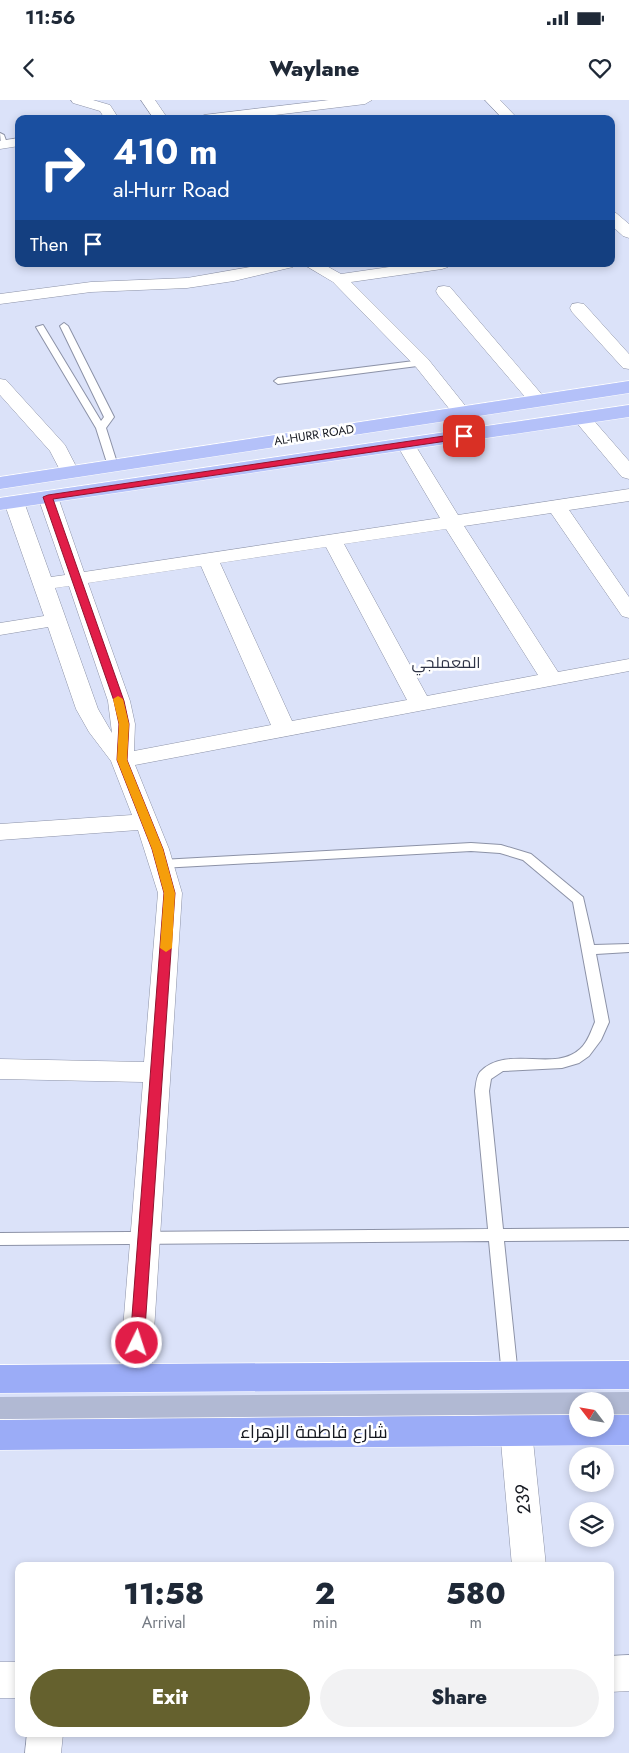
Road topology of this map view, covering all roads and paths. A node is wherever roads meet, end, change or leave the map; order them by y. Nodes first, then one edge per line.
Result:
1 (78, 100) edge
2 (148, 100) edge
3 (244, 100) edge
4 (365, 100) edge
5 (492, 100) edge
6 (335, 102) edge
7 (256, 113) junction
8 (109, 115) edge
9 (158, 115) edge
10 (239, 115) edge
11 (507, 115) edge
12 (615, 220) edge
13 (629, 235) edge
14 (615, 237) edge
15 (274, 267) edge
16 (317, 267) edge
17 (421, 267) edge
18 (339, 279) junction
19 (444, 291) dead end
20 (0, 300) edge
21 (578, 308) dead end
22 (64, 326) dead end
23 (40, 327) dead end
24 (422, 363) junction
25 (629, 364) edge
26 (278, 381) dead end
27 (0, 384) edge
28 (629, 387) edge
29 (538, 401) junction
30 (629, 411) edge
31 (462, 412) junction
32 (582, 418) junction
33 (101, 428) junction
34 (406, 445) junction
35 (113, 466) junction
36 (70, 472) junction
37 (629, 473) edge
38 (0, 483) edge
39 (629, 495) edge
40 (48, 497) junction
41 (7, 503) edge
42 (556, 506) junction
43 (452, 522) junction
44 (332, 540) junction
45 (208, 559) junction
46 (75, 580) junction
47 (42, 584) junction
48 (629, 612) edge
49 (55, 620) junction
50 (0, 630) edge
51 (629, 665) edge
52 (552, 680) junction
53 (420, 704) junction
54 (284, 729) junction
55 (122, 760) junction
56 (147, 822) junction
57 (0, 832) edge
58 (161, 864) junction
59 (629, 948) edge
60 (588, 950) junction
61 (0, 1068) edge
62 (157, 1072) junction
63 (629, 1234) edge
64 (496, 1235) junction
65 (145, 1238) junction
66 (0, 1239) edge
67 (629, 1375) edge
68 (510, 1376) junction
69 (135, 1378) junction
70 (0, 1379) edge
71 (629, 1430) edge
72 (516, 1431) junction
73 (0, 1434) edge
74 (529, 1562) edge
75 (629, 1673) edge
76 (614, 1674) edge
77 (0, 1680) edge
78 (15, 1680) edge
79 (45, 1737) edge
80 (43, 1753) edge

1 - 8 street
2 - 9 street
3 - 7 street
4 - 6 street
5 - 11 street
6 - 7 street
7 - 10 street
12 - 13 street
13 - 14 street
15 - 20 street
16 - 18 street
17 - 18 street
18 - 24 street
19 - 29 street
21 - 25 street
22 - 33 lane
23 - 33 lane
24 - 26 lane
24 - 31 street
27 - 36 street
28 - 29 main road, AL-HURR ROAD
29 - 31 main road, AL-HURR ROAD
30 - 32 main road, AL-HURR ROAD
31 - 35 main road, AL-HURR ROAD
32 - 34 main road, AL-HURR ROAD
32 - 37 street
33 - 35 lane
34 - 40 main road, AL-HURR ROAD
34 - 43 street
35 - 36 main road, AL-HURR ROAD
36 - 38 main road, AL-HURR ROAD
39 - 42 street
40 - 41 main road, AL-HURR ROAD
40 - 46 street
41 - 47 street
42 - 43 street
42 - 48 street
43 - 44 street
43 - 52 street
44 - 45 street
44 - 53 street
45 - 46 street
45 - 54 street
46 - 47 street
46 - 55 street
47 - 49 street
49 - 50 street
49 - 55 street
51 - 52 street
52 - 53 street
53 - 54 street
54 - 55 street
55 - 56 street
56 - 57 street
56 - 58 street
58 - 60 lane
58 - 62 street
59 - 60 lane
60 - 64 lane
61 - 62 street
62 - 65 street
63 - 64 lane
64 - 65 lane
64 - 68 lane
65 - 66 lane
65 - 69 street
67 - 68 highway
68 - 69 highway
69 - 70 highway
71 - 72 highway, شارع فاطمة الزهراء
72 - 73 highway, شارع فاطمة الزهراء
72 - 74 street, 239
75 - 76 street
77 - 78 street
79 - 80 street

